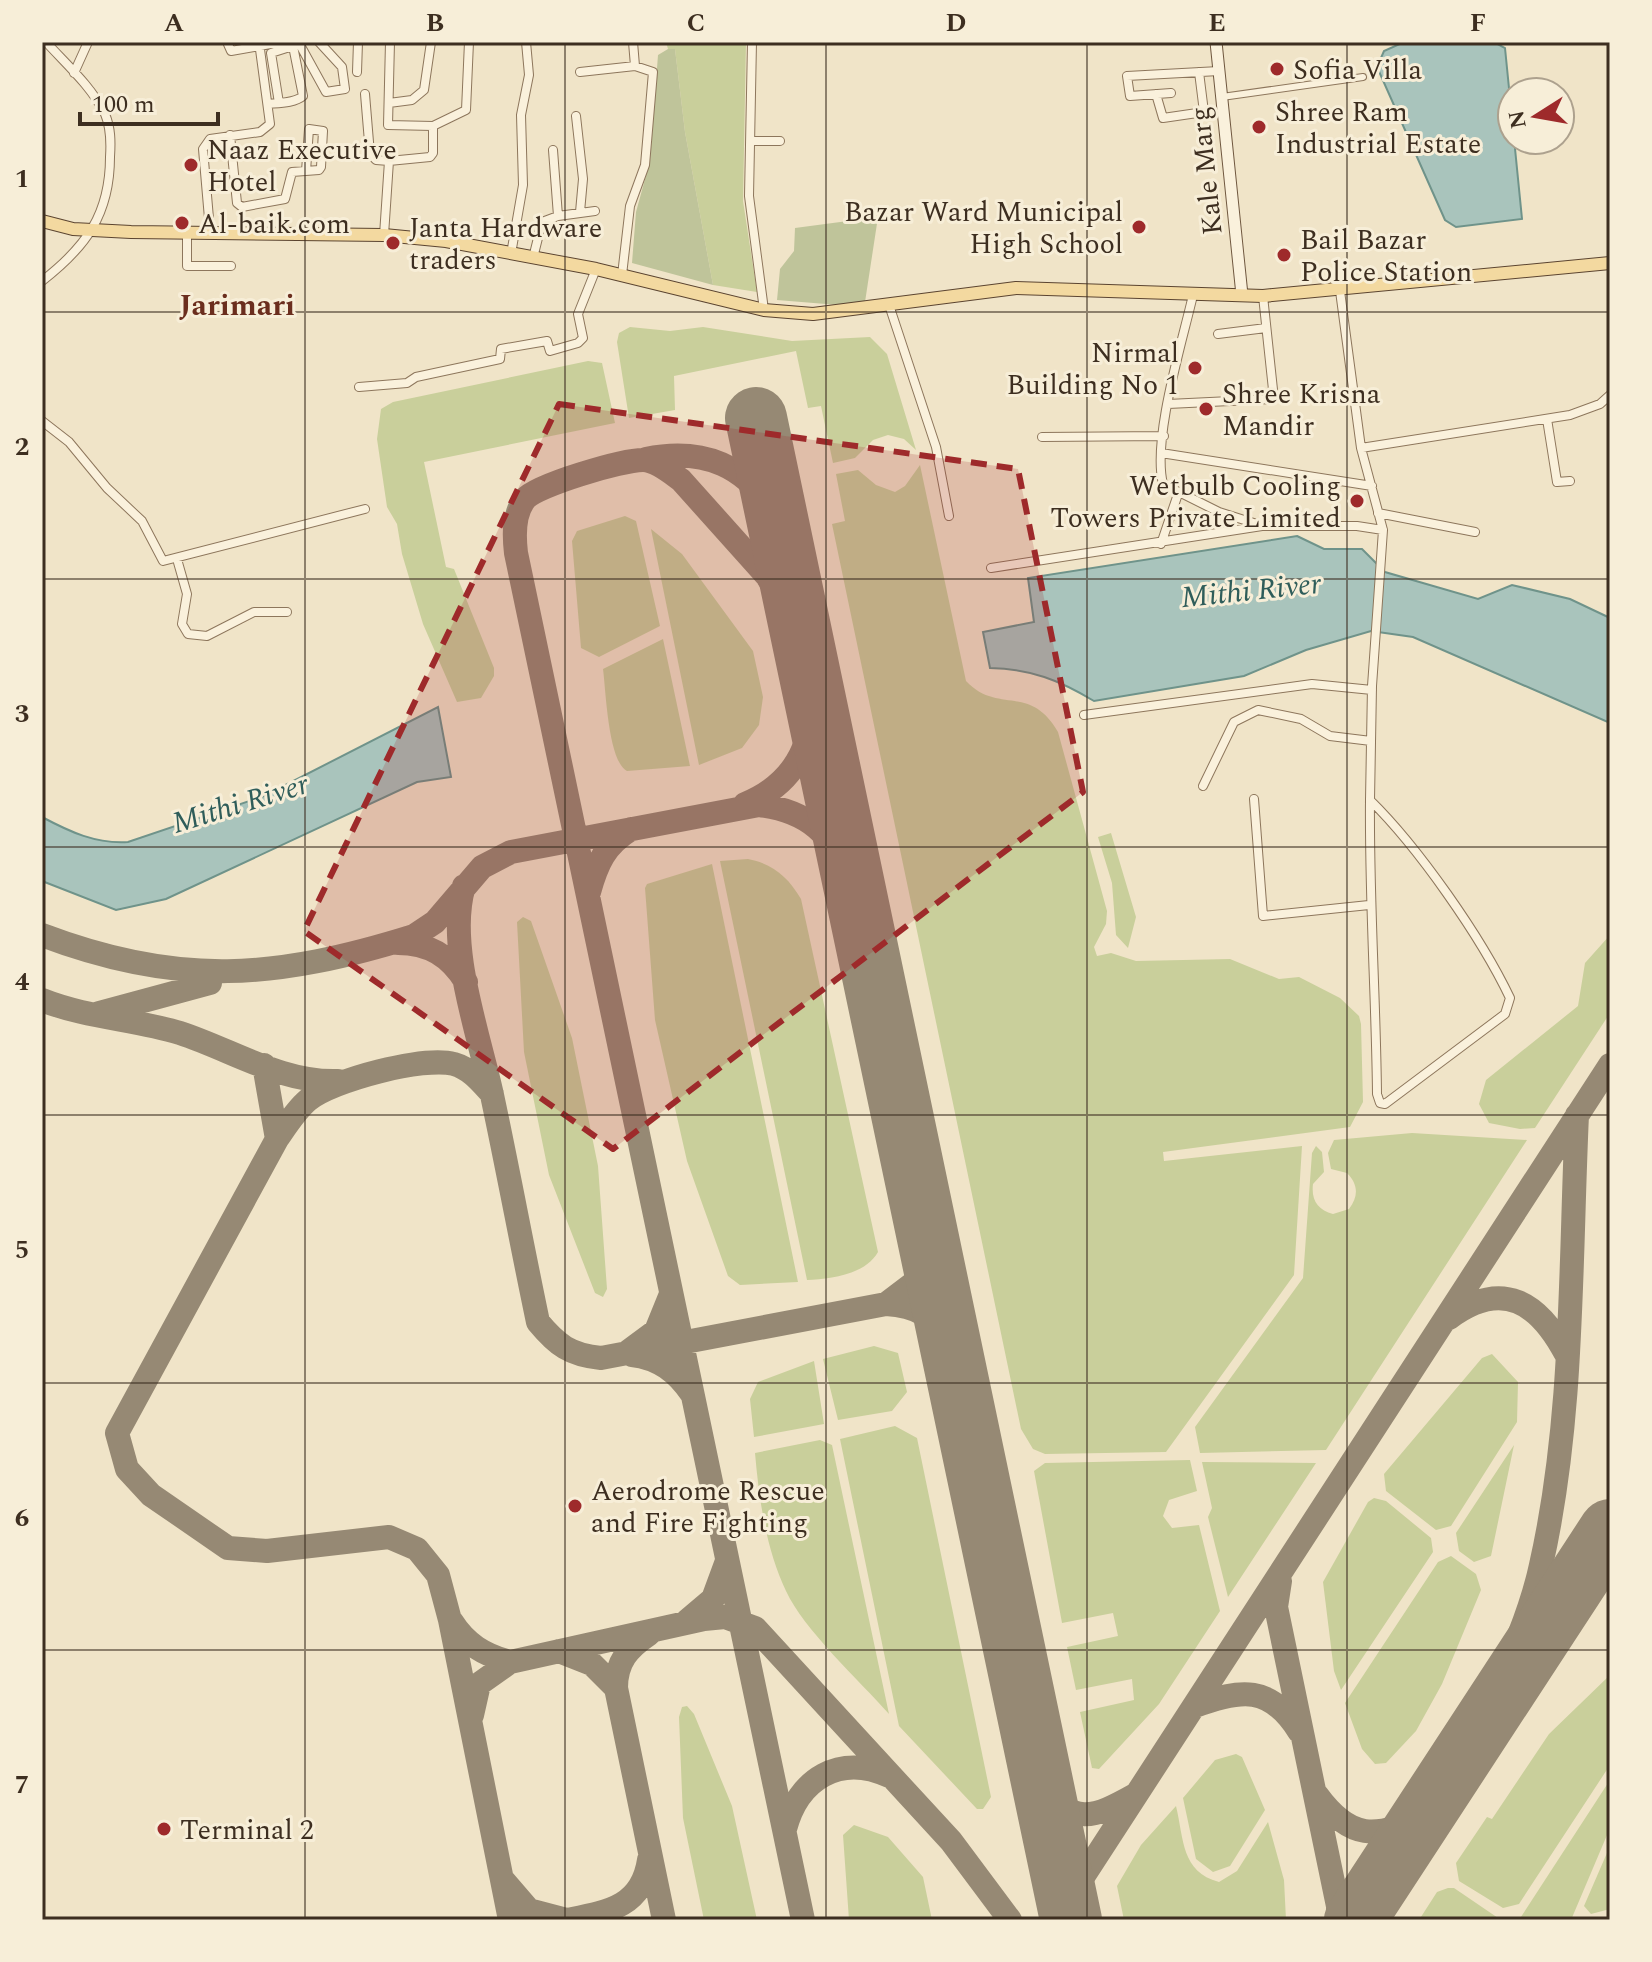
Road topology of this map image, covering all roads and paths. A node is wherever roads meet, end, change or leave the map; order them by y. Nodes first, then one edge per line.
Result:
1 (46, 42) edge
2 (88, 42) edge
3 (227, 42) edge
4 (298, 42) edge
5 (319, 42) edge
6 (358, 42) edge
7 (390, 42) edge
8 (431, 42) edge
9 (469, 42) edge
10 (526, 42) edge
11 (633, 42) edge
12 (752, 42) edge
13 (1216, 42) edge
14 (259, 44) edge
15 (281, 44) edge
16 (635, 66) junction
17 (1219, 71) junction
18 (357, 72) dead end
19 (580, 72) dead end
20 (1199, 72) junction
21 (74, 73) junction
22 (1363, 77) dead end
23 (1171, 93) dead end
24 (365, 94) dead end
25 (1156, 94) junction
26 (1222, 100) junction
27 (279, 103) junction
28 (389, 103) junction
29 (268, 104) junction
30 (1204, 106) junction
31 (576, 116) dead end
32 (433, 126) junction
33 (230, 135) junction
34 (750, 141) junction
35 (780, 141) dead end
36 (553, 150) dead end
37 (389, 161) junction
38 (306, 171) junction
39 (595, 211) dead end
40 (42, 212) edge
41 (580, 212) junction
42 (558, 216) junction
43 (42, 221) edge
44 (86, 227) junction
45 (210, 230) junction
46 (187, 231) junction
47 (384, 235) junction
48 (511, 254) junction
49 (533, 258) junction
50 (1610, 263) edge
51 (231, 266) dead end
52 (596, 269) junction
53 (622, 275) junction
54 (42, 281) edge
55 (1340, 291) junction
56 (1193, 295) junction
57 (1242, 295) junction
58 (1263, 296) junction
59 (889, 305) junction
60 (764, 310) junction
61 (1266, 328) junction
62 (1218, 334) dead end
63 (359, 387) dead end
64 (1610, 395) edge
65 (1168, 404) junction
66 (1547, 419) junction
67 (42, 421) edge
68 (1164, 436) junction
69 (1042, 437) dead end
70 (1361, 448) junction
71 (1161, 453) junction
72 (1570, 481) dead end
73 (1372, 486) junction
74 (1178, 494) junction
75 (365, 509) dead end
76 (1378, 513) junction
77 (949, 516) dead end
78 (1262, 526) junction
79 (1383, 530) junction
80 (1475, 532) dead end
81 (1161, 544) junction
82 (177, 559) junction
83 (991, 568) dead end
84 (287, 612) dead end
85 (1372, 688) junction
86 (1084, 715) dead end
87 (1371, 741) junction
88 (1203, 786) dead end
89 (1254, 799) dead end
90 (1370, 800) junction
91 (1369, 905) junction

1 - 21 street
2 - 21 street
3 - 14 street
4 - 5 street
6 - 18 street
7 - 28 street
8 - 28 street
9 - 32 street
10 - 48 street
11 - 16 street
12 - 34 street
13 - 17 main road, Kale Marg
14 - 15 street
14 - 29 street
15 - 27 street
15 - 27 street
16 - 19 street
16 - 53 street
17 - 20 street
17 - 26 main road, Kale Marg
20 - 25 street
20 - 30 street
21 - 44 street
22 - 26 street
23 - 25 street
24 - 37 street
25 - 30 street
26 - 30 street
26 - 57 main road, Kale Marg
27 - 29 street
28 - 32 street
29 - 33 street
31 - 41 street
32 - 37 street
33 - 38 street
33 - 45 street
34 - 35 street
34 - 60 street
36 - 42 street
37 - 47 street
38 - 38 street
39 - 41 street
40 - 44 main road
41 - 42 street
42 - 49 street
43 - 44 main road
44 - 46 main road
44 - 54 street
45 - 46 main road
45 - 47 main road
46 - 51 street
47 - 48 main road
48 - 49 main road
49 - 52 main road
50 - 55 main road
52 - 53 main road
52 - 63 street
53 - 60 main road
55 - 58 main road
55 - 70 street
56 - 57 main road
56 - 59 main road
56 - 65 street
57 - 58 main road
58 - 61 street
59 - 60 main road
59 - 77 street
61 - 62 street
61 - 65 street
64 - 66 street
65 - 68 street
66 - 70 street
66 - 72 street
67 - 82 street
68 - 69 street
68 - 71 street
70 - 73 street
71 - 73 street
71 - 74 street
73 - 76 street
74 - 78 street
74 - 81 street
75 - 82 street
76 - 79 street
76 - 80 street
78 - 79 street
78 - 81 street
79 - 85 street
81 - 83 street
82 - 84 street
85 - 86 street
85 - 87 street
87 - 88 street
87 - 90 street
89 - 91 street
90 - 91 street
90 - 91 street

